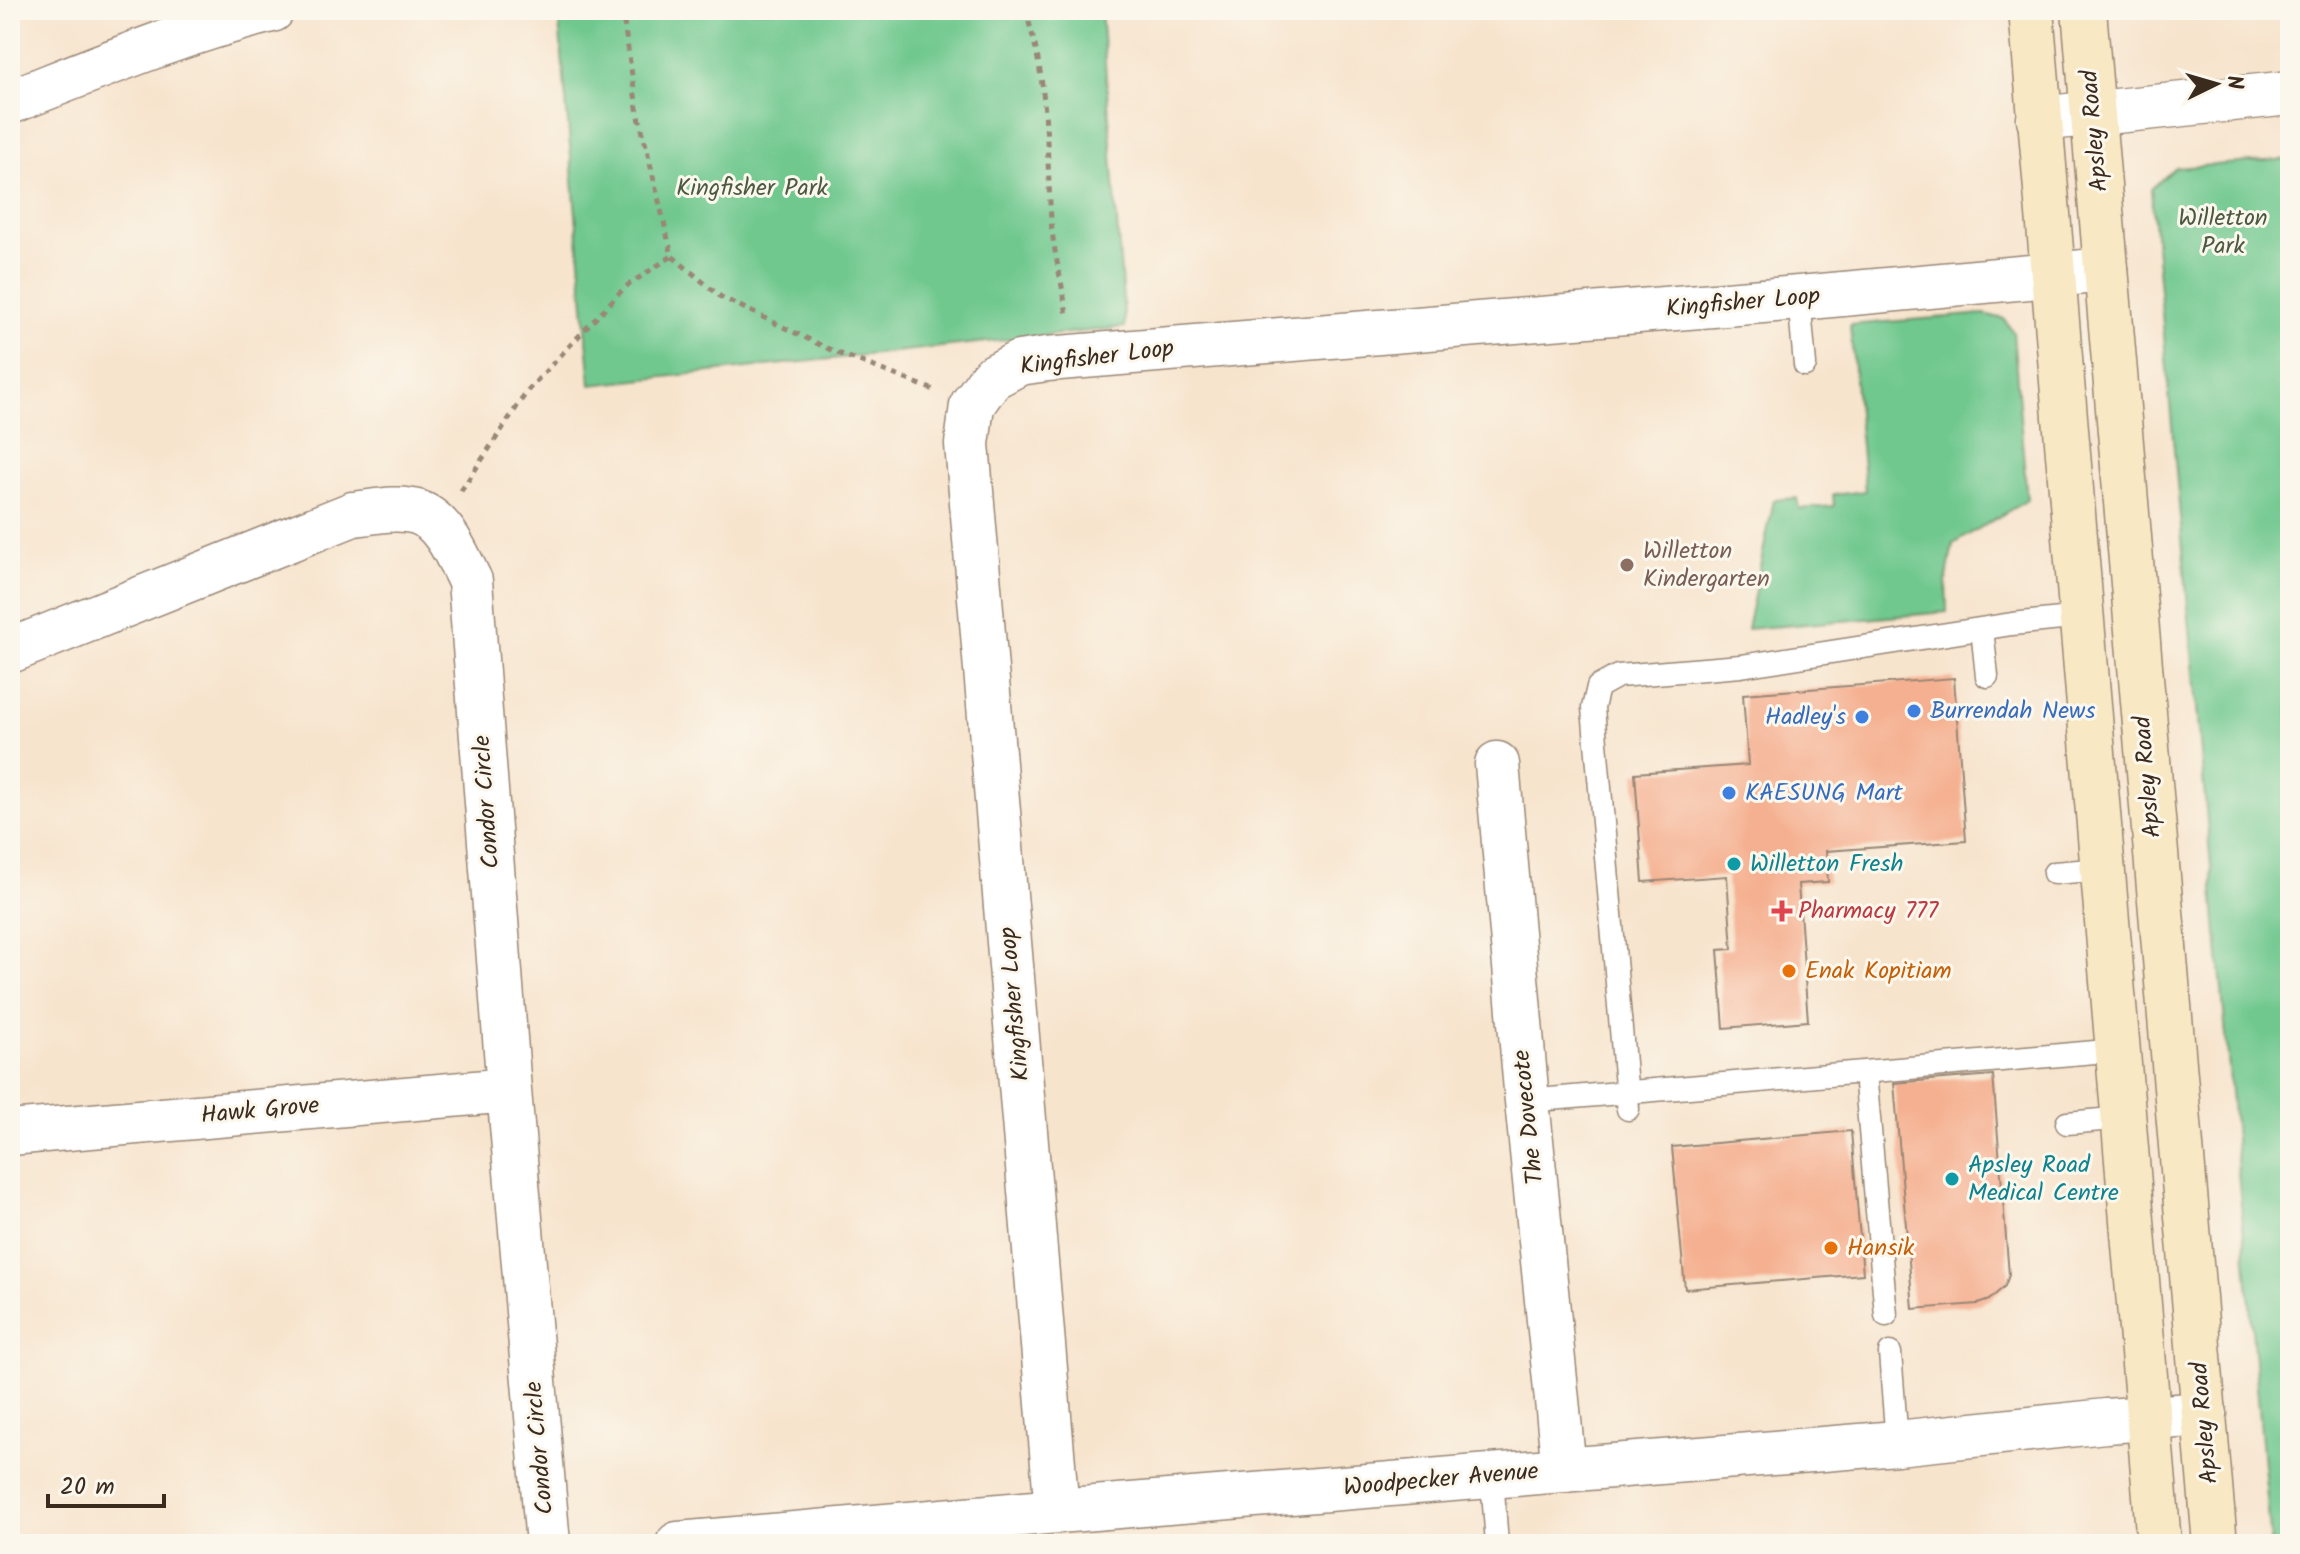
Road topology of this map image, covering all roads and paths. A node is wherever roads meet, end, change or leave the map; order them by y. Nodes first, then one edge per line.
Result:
1 (272, 10) edge
2 (622, 10) edge
3 (1025, 10) edge
4 (2031, 10) edge
5 (2084, 10) edge
6 (2290, 93) edge
7 (10, 102) edge
8 (2093, 113) junction
9 (2039, 119) junction
10 (672, 256) junction
11 (2106, 270) junction
12 (2051, 276) junction
13 (1799, 298) junction
14 (1070, 358) junction
15 (1805, 365) dead end
16 (972, 405) junction
17 (438, 525) junction
18 (2081, 617) junction
19 (1982, 629) junction
20 (10, 651) edge
21 (1987, 676) dead end
22 (1497, 764) dead end
23 (2103, 869) junction
24 (2054, 873) dead end
25 (2118, 1050) junction
26 (1865, 1072) junction
27 (509, 1090) junction
28 (1527, 1101) junction
29 (1627, 1101) junction
30 (2124, 1118) junction
31 (2067, 1123) dead end
32 (10, 1133) edge
33 (1886, 1315) dead end
34 (1890, 1353) dead end
35 (2205, 1414) junction
36 (2149, 1419) junction
37 (1897, 1443) junction
38 (1564, 1470) junction
39 (1492, 1477) junction
40 (1057, 1511) junction
41 (548, 1544) edge
42 (678, 1544) edge
43 (1497, 1544) edge
44 (2159, 1544) edge
45 (2215, 1544) edge

1 - 7 street
2 - 10 path
3 - 14 path
4 - 9 main road
5 - 8 main road, Apsley Road
6 - 8 street
8 - 9 street
8 - 11 main road, Apsley Road
9 - 12 main road
10 - 16 path
10 - 17 path
11 - 12 street, Kingfisher Loop
11 - 35 main road, Apsley Road
12 - 13 street, Kingfisher Loop
12 - 18 main road
13 - 14 street, Kingfisher Loop
13 - 15 lane
14 - 16 street, Kingfisher Loop
16 - 40 street, Kingfisher Loop
17 - 20 street
17 - 27 street, Condor Circle
18 - 19 lane
18 - 23 main road
19 - 21 lane
19 - 29 lane
22 - 28 street, The Dovecote
23 - 24 lane
23 - 25 main road
25 - 26 lane
25 - 30 main road
26 - 29 lane
26 - 33 lane
27 - 32 street, Hawk Grove
27 - 41 street, Condor Circle
28 - 29 lane
28 - 38 street, The Dovecote
30 - 31 lane
30 - 36 main road
34 - 37 lane
35 - 36 street, Woodpecker Avenue
35 - 45 main road, Apsley Road
36 - 37 street, Woodpecker Avenue
36 - 44 main road
37 - 38 street, Woodpecker Avenue
38 - 39 street, Woodpecker Avenue
39 - 40 street, Woodpecker Avenue
39 - 43 lane
40 - 42 street, Woodpecker Avenue

